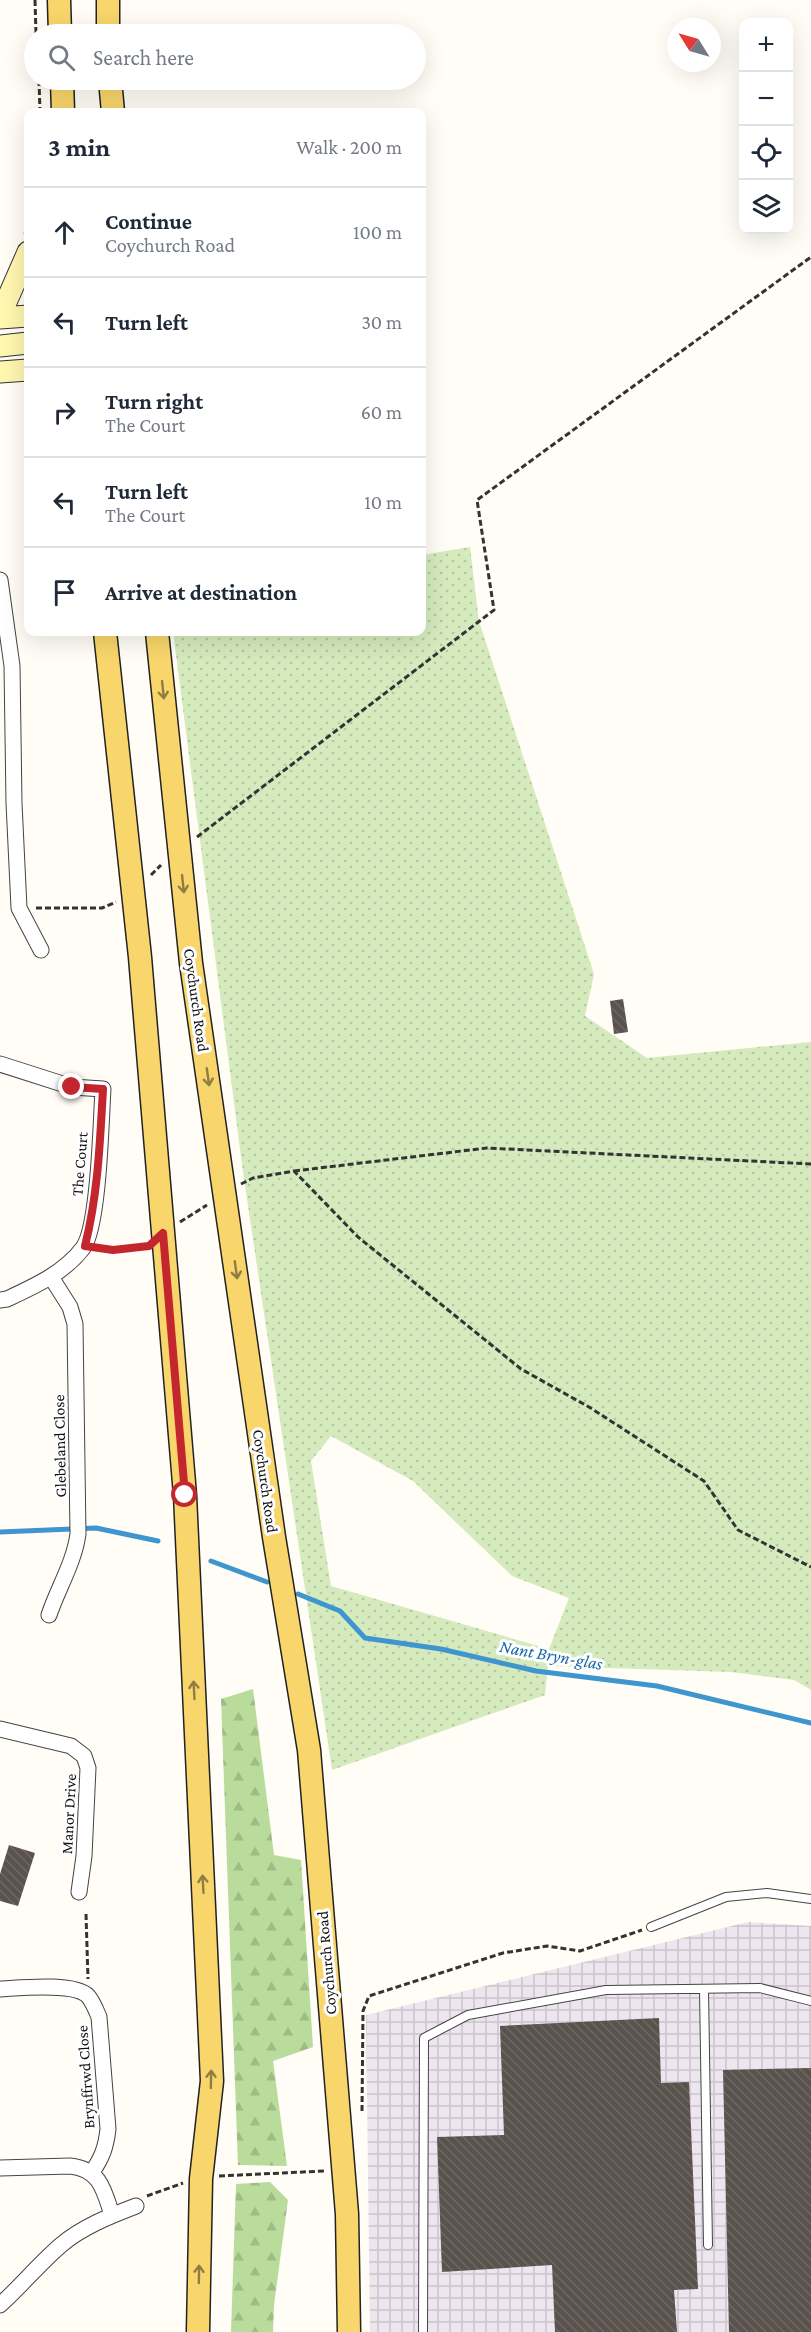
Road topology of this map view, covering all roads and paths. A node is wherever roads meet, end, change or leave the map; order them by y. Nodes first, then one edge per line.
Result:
1 (34, 0) edge
2 (59, 0) edge
3 (108, 0) edge
4 (35, 24) edge
5 (60, 24) edge
6 (108, 24) edge
7 (39, 90) edge
8 (62, 90) edge
9 (111, 90) edge
10 (40, 108) edge
11 (63, 108) edge
12 (113, 108) edge
13 (811, 257) edge
14 (24, 261) edge
15 (24, 316) edge
16 (0, 317) edge
17 (24, 343) edge
18 (0, 346) edge
19 (24, 370) edge
20 (0, 372) edge
21 (0, 580) edge
22 (105, 636) edge
23 (158, 636) edge
24 (6, 665) edge
25 (7, 803) edge
26 (179, 846) junction
27 (133, 895) junction
28 (19, 908) junction
29 (41, 950) dead end
30 (0, 1064) edge
31 (811, 1164) edge
32 (294, 1171) junction
33 (225, 1193) junction
34 (163, 1233) junction
35 (85, 1246) junction
36 (51, 1277) junction
37 (0, 1300) edge
38 (811, 1567) edge
39 (49, 1615) dead end
40 (0, 1730) edge
41 (79, 1892) dead end
42 (811, 1899) edge
43 (86, 1914) dead end
44 (651, 1927) joint
45 (88, 1981) dead end
46 (0, 1989) edge
47 (704, 1989) junction
48 (811, 2001) edge
49 (362, 2111) dead end
50 (0, 2168) edge
51 (330, 2171) dead end
52 (92, 2172) junction
53 (214, 2176) dead end
54 (186, 2182) dead end
55 (139, 2202) joint
56 (112, 2215) junction
57 (708, 2245) dead end
58 (0, 2305) edge
59 (198, 2332) edge
60 (350, 2332) edge
61 (423, 2332) edge

1 - 4 path
2 - 5 main road
3 - 6 main road
7 - 10 path
8 - 11 main road
9 - 12 main road
13 - 26 path
14 - 16 street
15 - 16 street
17 - 18 street
19 - 20 street
21 - 24 street
22 - 27 main road
23 -> 26 main road, Coychurch Road
24 - 25 street
25 - 28 street
26 - 27 path
26 -> 33 main road, Coychurch Road
27 - 28 path
27 - 34 main road
28 - 29 street
30 - 35 street, The Court
31 - 32 path
32 - 33 path
32 - 38 path
33 - 34 path
33 -> 60 main road, Coychurch Road
34 - 35 path
59 -> 34 main road
35 - 36 street
36 - 37 street
36 - 39 street, Glebeland Close
40 - 41 street, Manor Drive
42 - 44 lane
43 - 45 path
44 - 49 path
46 - 52 street, Brynffrwd Close
47 - 48 lane
47 - 57 lane
47 - 61 lane
50 - 52 street
51 - 53 path
52 - 56 street
54 - 55 path
55 - 56 street
56 - 58 street

